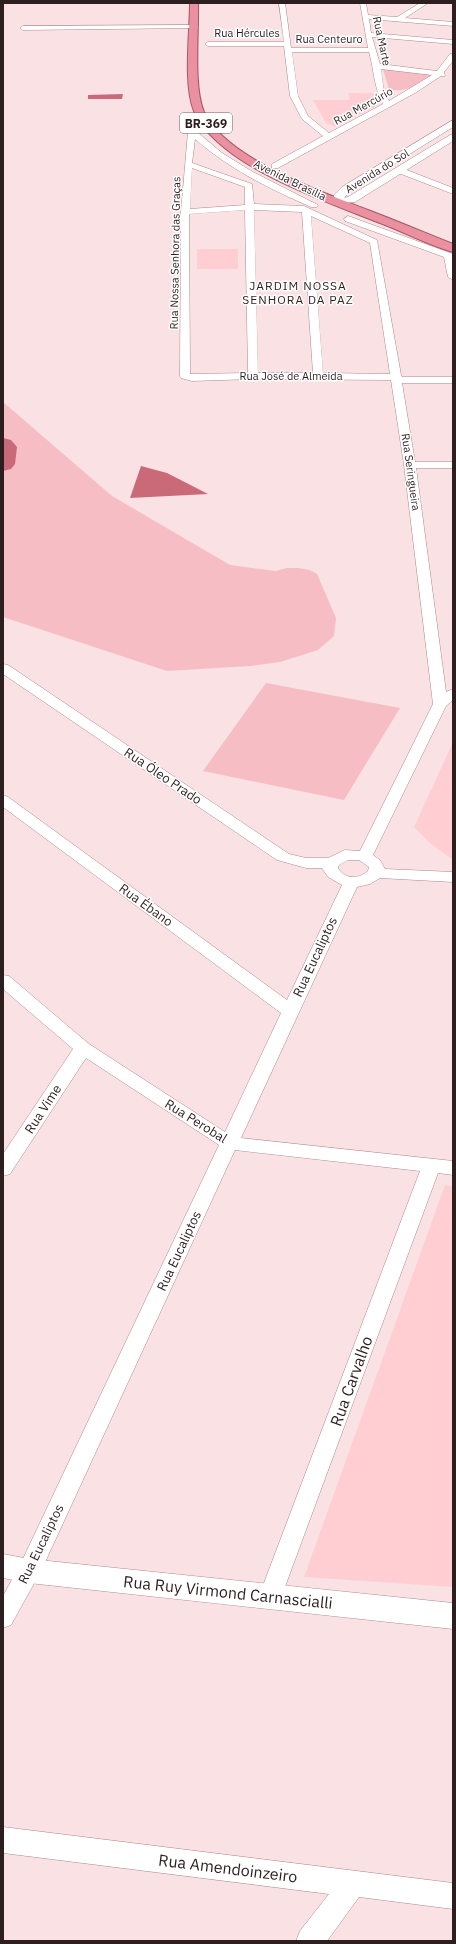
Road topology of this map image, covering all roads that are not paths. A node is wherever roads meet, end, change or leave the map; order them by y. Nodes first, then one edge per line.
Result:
1 (194, 3) edge
2 (282, 3) edge
3 (363, 3) edge
4 (424, 3) edge
5 (366, 17) junction
6 (399, 19) junction
7 (453, 24) edge
8 (194, 27) junction
9 (23, 28) dead end
10 (368, 35) junction
11 (453, 42) edge
12 (208, 44) dead end
13 (287, 47) junction
14 (371, 50) junction
15 (453, 56) edge
16 (377, 66) junction
17 (439, 74) junction
18 (453, 75) edge
19 (379, 89) junction
20 (412, 91) junction
21 (387, 105) junction
22 (199, 112) junction
23 (453, 123) edge
24 (192, 132) junction
25 (329, 137) junction
26 (453, 137) edge
27 (235, 138) dead end
28 (403, 155) junction
29 (419, 158) junction
30 (188, 164) junction
31 (275, 166) junction
32 (399, 170) junction
33 (453, 191) edge
34 (302, 200) joint
35 (337, 203) junction
36 (351, 204) junction
37 (250, 207) junction
38 (306, 211) junction
39 (185, 212) junction
40 (362, 224) junction
41 (453, 240) edge
42 (374, 242) junction
43 (451, 254) edge
44 (453, 277) edge
45 (186, 376) joint
46 (253, 376) junction
47 (318, 376) junction
48 (397, 378) junction
49 (453, 380) edge
50 (410, 465) junction
51 (453, 465) edge
52 (3, 668) edge
53 (453, 693) edge
54 (440, 704) junction
55 (3, 800) edge
56 (365, 856) junction
57 (331, 863) junction
58 (376, 873) junction
59 (453, 877) edge
60 (351, 882) junction
61 (3, 980) edge
62 (290, 1011) junction
63 (83, 1048) junction
64 (229, 1143) junction
65 (431, 1166) junction
66 (453, 1168) edge
67 (3, 1169) edge
68 (16, 1568) edge
69 (270, 1596) junction
70 (453, 1616) edge
71 (3, 1618) edge
72 (3, 1840) edge
73 (353, 1884) junction
74 (453, 1896) edge
75 (310, 1941) edge

1 - 8 highway, Avenida Brasília / BR-369
2 - 13 street
3 - 5 street, Rua Marte
4 - 6 street
5 - 6 street
5 - 10 street, Rua Marte
6 - 7 street
8 - 9 street
8 - 22 highway, Avenida Brasília / BR-369
10 - 11 street
10 - 14 street, Rua Marte
12 - 13 street, Rua Hércules
13 - 14 street, Rua Centeuro
13 - 25 street
14 - 16 street, Rua Marte
15 - 17 street, Rua Mercúrio
16 - 17 street
16 - 19 street, Rua Marte
17 - 18 street
17 - 20 street, Rua Mercúrio
19 - 20 street
19 - 21 street, Rua Marte
20 - 21 street, Rua Mercúrio
21 - 25 street, Rua Mercúrio
22 - 24 street, Rua Nossa Senhora das Graças
22 - 35 highway, Avenida Brasília / BR-369
23 - 28 street, Avenida do Sol
24 - 30 street, Rua Nossa Senhora das Graças
24 - 34 street, Avenida Brasília
25 - 31 street, Rua Mercúrio
26 - 29 street, Avenida do Sol
27 - 31 highway, Avenida Brasília / BR-369
28 - 29 street
28 - 35 street, Avenida do Sol
29 - 32 street, Avenida do Sol
30 - 37 street
30 - 39 street, Rua Nossa Senhora das Graças
31 - 35 highway, Avenida Brasília / BR-369
32 - 33 street
32 - 36 street, Avenida do Sol
34 - 35 highway
35 - 36 highway, Avenida Brasília / BR-369
35 - 40 street, Avenida Brasília
36 - 40 street, Rua Seringueira
36 - 41 highway, Avenida Brasília / BR-369
36 - 43 highway, Avenida Brasília / BR-369
37 - 38 street
37 - 39 street
37 - 46 street
38 - 42 street
38 - 47 street
39 - 45 street, Rua Nossa Senhora das Graças
40 - 42 street, Rua Seringueira
40 - 43 street, Avenida Brasília
42 - 48 street, Rua Seringueira
43 - 44 street
45 - 46 street, Rua José de Almeida
46 - 47 street, Rua José de Almeida
47 - 48 street, Rua José de Almeida
48 - 49 street, Rua José de Almeida
48 - 50 street, Rua Seringueira
50 - 51 street
50 - 54 street, Rua Seringueira
52 - 57 street, Rua Óleo Prado
53 - 54 street
54 - 56 street
55 - 62 street, Rua Ébano
56 - 57 street
56 - 58 street
57 - 60 street
58 - 59 street
58 - 60 street
60 - 62 street, Rua Eucaliptos
61 - 63 street, Rua Perobal
62 - 64 street, Rua Eucaliptos
63 - 64 street, Rua Perobal
63 - 67 street, Rua Vime
64 - 65 street, Rua Perobal
64 - 68 street, Rua Eucaliptos
65 - 66 street, Rua Perobal
65 - 69 street, Rua Carvalho
68 - 69 street, Rua Ruy Virmond Carnascialli
68 - 71 street, Rua Eucaliptos
69 - 70 street, Rua Ruy Virmond Carnascialli
72 - 73 street, Rua Amendoinzeiro
73 - 74 street, Rua Amendoinzeiro
73 - 75 street

